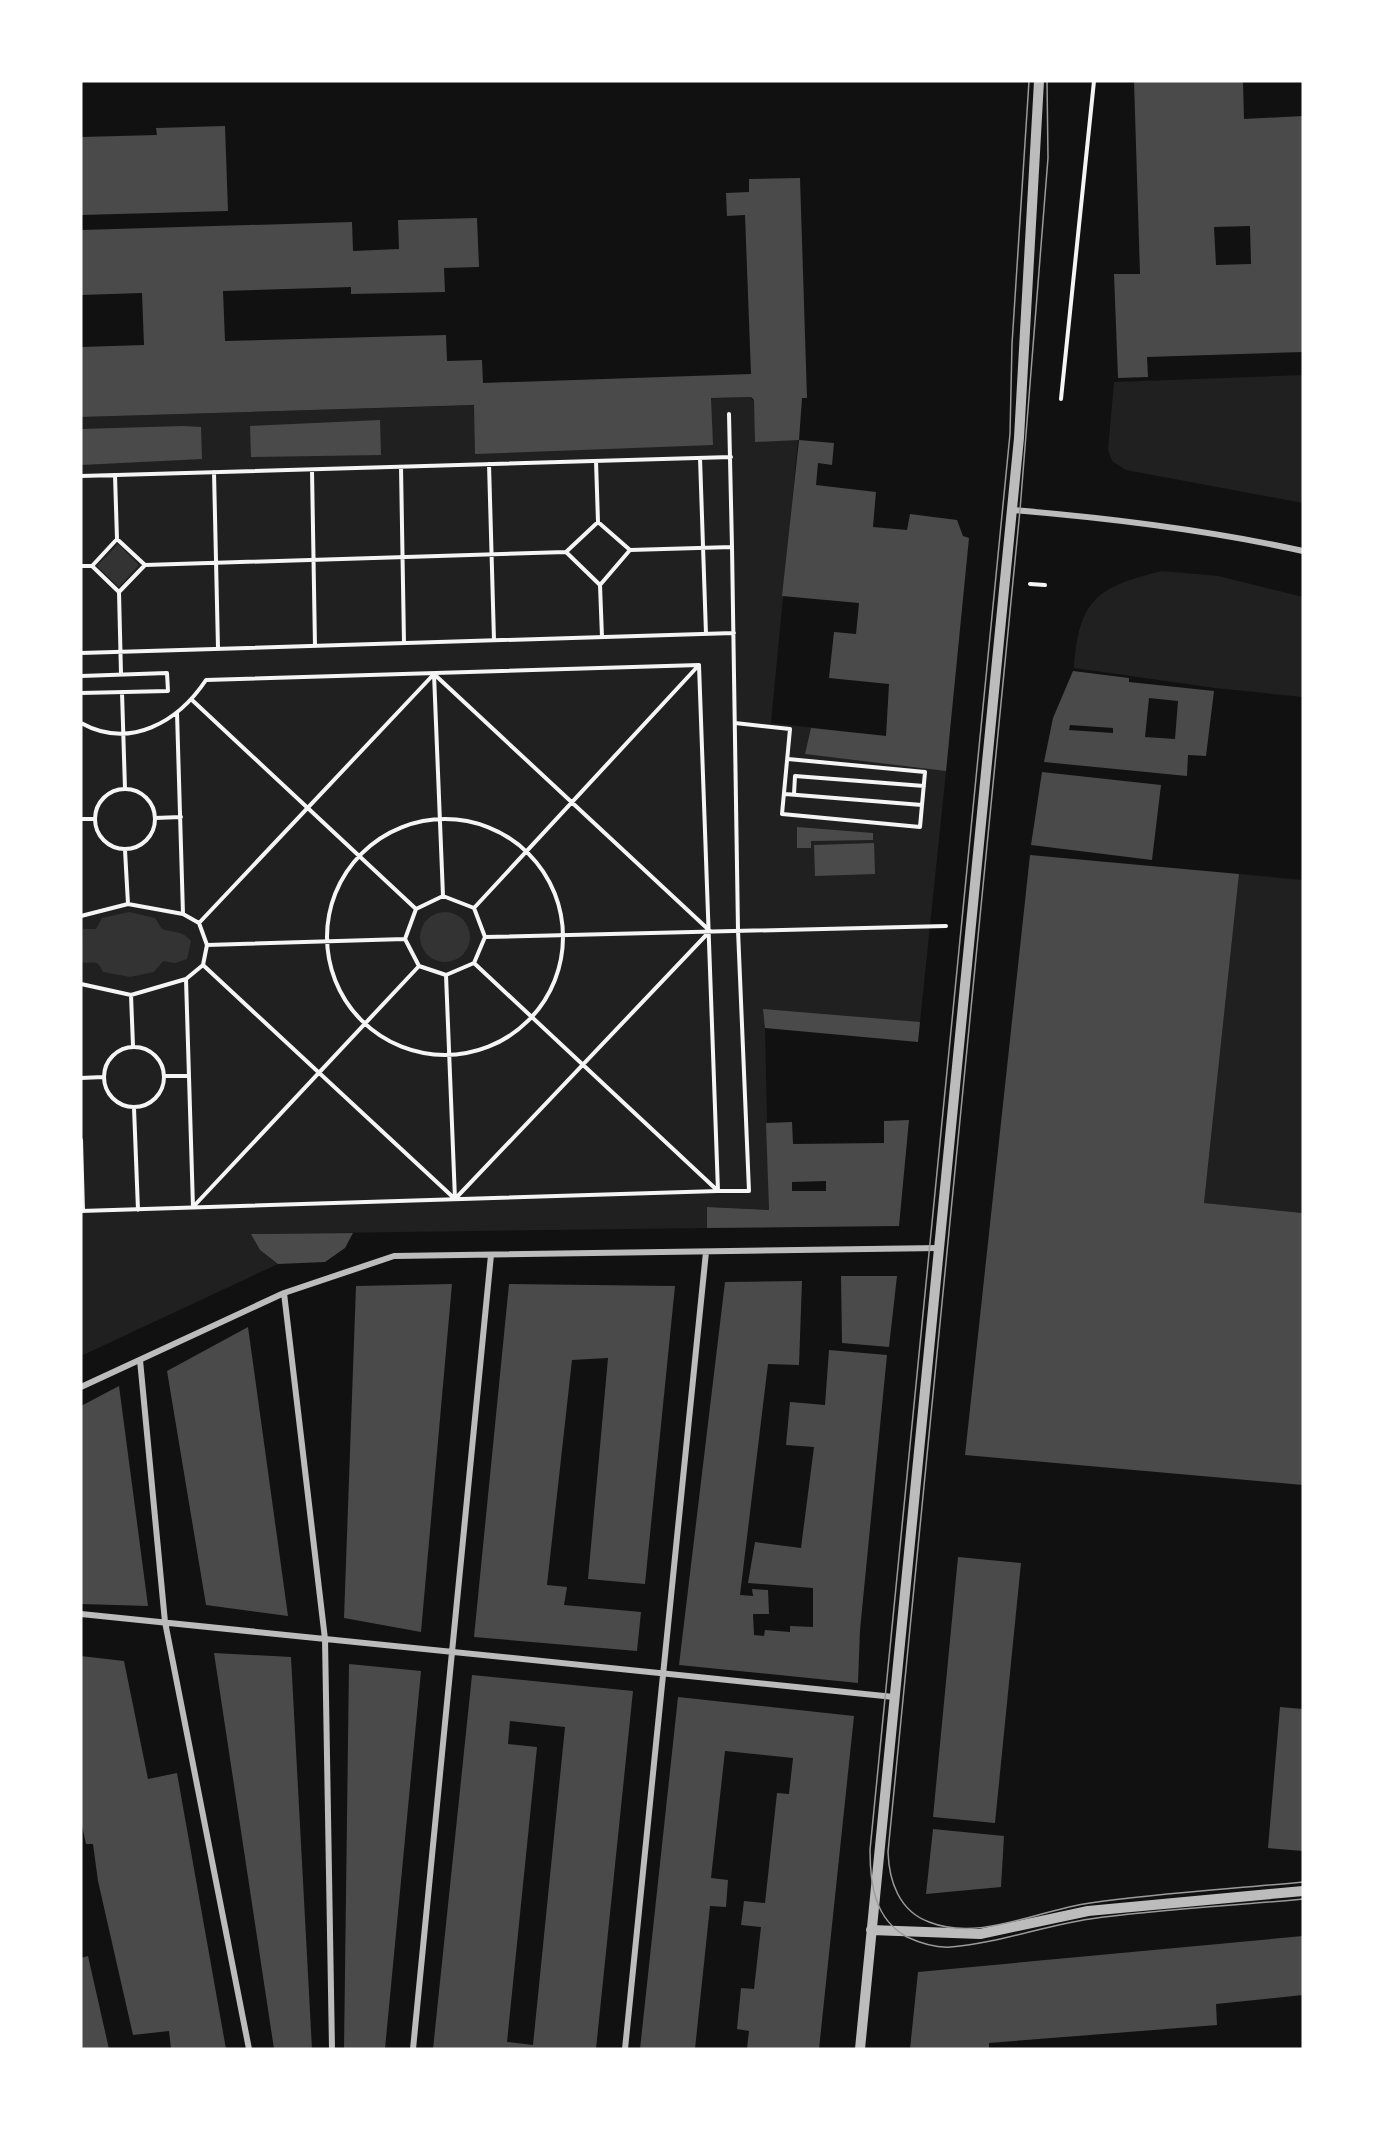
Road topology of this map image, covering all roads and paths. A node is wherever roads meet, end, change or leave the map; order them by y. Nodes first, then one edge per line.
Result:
1 (1039, 81) edge
2 (1094, 81) edge
3 (1061, 399) dead end
4 (729, 414) dead end
5 (700, 457) junction
6 (730, 457) junction
7 (597, 461) junction
8 (489, 464) junction
9 (401, 467) junction
10 (312, 469) junction
11 (214, 472) junction
12 (115, 475) junction
13 (81, 476) edge
14 (1012, 510) junction
15 (597, 522) junction
16 (117, 539) junction
17 (732, 547) junction
18 (702, 548) junction
19 (630, 550) junction
20 (1303, 551) edge
21 (566, 552) junction
22 (492, 554) junction
23 (403, 557) junction
24 (314, 560) junction
25 (216, 563) junction
26 (145, 565) junction
27 (81, 566) edge
28 (92, 566) junction
29 (600, 585) junction
30 (118, 592) junction
31 (734, 633) junction
32 (706, 634) junction
33 (602, 637) junction
34 (494, 640) junction
35 (404, 643) junction
36 (315, 646) junction
37 (218, 648) junction
38 (120, 652) junction
39 (81, 653) edge
40 (699, 665) junction
41 (121, 674) junction
42 (434, 674) junction
43 (81, 676) edge
44 (122, 692) junction
45 (81, 693) edge
46 (192, 700) junction
47 (177, 712) junction
48 (81, 723) edge
49 (735, 723) junction
50 (123, 735) junction
51 (788, 759) junction
52 (924, 786) junction
53 (125, 789) junction
54 (784, 794) junction
55 (794, 794) junction
56 (572, 803) junction
57 (922, 806) junction
58 (308, 807) junction
59 (440, 816) junction
60 (155, 818) junction
61 (181, 818) junction
62 (81, 819) edge
63 (95, 819) junction
64 (125, 850) junction
65 (528, 850) junction
66 (359, 856) junction
67 (443, 896) junction
68 (128, 904) junction
69 (474, 908) junction
70 (416, 909) junction
71 (183, 914) junction
72 (81, 916) edge
73 (199, 923) junction
74 (971, 926) junction
75 (738, 930) junction
76 (710, 932) junction
77 (566, 934) junction
78 (485, 937) junction
79 (405, 939) junction
80 (327, 942) junction
81 (207, 945) junction
82 (474, 963) junction
83 (203, 965) junction
84 (419, 966) junction
85 (446, 975) junction
86 (186, 979) junction
87 (81, 984) edge
88 (131, 995) junction
89 (533, 1018) junction
90 (365, 1026) junction
91 (133, 1046) junction
92 (449, 1058) junction
93 (584, 1065) junction
94 (320, 1075) junction
95 (164, 1076) junction
96 (189, 1076) junction
97 (104, 1077) junction
98 (81, 1078) edge
99 (134, 1108) junction
100 (81, 1140) edge
101 (718, 1191) junction
102 (455, 1199) junction
103 (193, 1208) junction
104 (138, 1210) junction
105 (82, 1211) edge
106 (939, 1248) junction
107 (706, 1252) junction
108 (491, 1255) junction
109 (284, 1293) junction
110 (140, 1360) junction
111 (81, 1387) edge
112 (81, 1614) edge
113 (165, 1622) junction
114 (325, 1639) junction
115 (452, 1652) junction
116 (662, 1673) junction
117 (894, 1696) junction
118 (1303, 1891) edge
119 (871, 1930) junction
120 (249, 2049) edge
121 (332, 2049) edge
122 (413, 2049) edge
123 (625, 2049) edge
124 (860, 2049) edge

1 - 14 street
2 - 3 path
4 - 6 path
5 - 6 path
5 - 7 path
5 - 18 path
6 - 17 path
7 - 8 path
7 - 15 path
8 - 9 path
8 - 22 path
9 - 10 path
9 - 23 path
10 - 11 path
10 - 24 path
11 - 12 path
11 - 25 path
12 - 13 path
12 - 16 path
14 - 20 street
14 - 74 street
15 - 19 path
15 - 21 path
16 - 26 path
16 - 28 path
17 - 18 path
17 - 31 path
18 - 19 path
18 - 32 path
19 - 29 path
21 - 22 path
21 - 29 path
22 - 23 path
22 - 34 path
23 - 24 path
23 - 35 path
24 - 25 path
24 - 36 path
25 - 26 path
25 - 37 path
26 - 30 path
27 - 28 path
28 - 30 path
29 - 33 path
30 - 38 path
31 - 32 path
31 - 49 path
32 - 33 path
33 - 34 path
34 - 35 path
35 - 36 path
36 - 37 path
37 - 38 path
38 - 39 path
38 - 41 path
40 - 42 path
40 - 56 path
40 - 76 path
41 - 43 path
41 - 44 path
42 - 46 path
42 - 56 path
42 - 58 path
42 - 59 path
44 - 45 path
44 - 50 path
46 - 47 path
46 - 58 path
47 - 50 path
47 - 61 path
48 - 50 path
49 - 51 path
49 - 75 path
50 - 53 path
51 - 52 path
51 - 54 path
52 - 55 path
52 - 57 path
53 - 60 path
53 - 63 path
54 - 55 path
54 - 57 path
55 - 57 path
56 - 65 path
56 - 76 path
58 - 66 path
58 - 73 path
59 - 65 path
59 - 66 path
59 - 67 path
60 - 61 path
60 - 64 path
61 - 71 path
62 - 63 path
63 - 64 path
64 - 68 path
65 - 69 path
65 - 77 path
66 - 70 path
66 - 80 path
67 - 69 path
67 - 70 path
68 - 71 path
68 - 72 path
69 - 78 path
70 - 79 path
71 - 73 path
73 - 81 path
74 - 75 path
74 - 106 street
75 - 76 path
75 - 101 path
76 - 77 path
76 - 93 path
76 - 101 path
77 - 78 path
77 - 89 path
78 - 82 path
79 - 80 path
79 - 84 path
80 - 81 path
80 - 90 path
81 - 83 path
82 - 85 path
82 - 89 path
83 - 86 path
83 - 94 path
84 - 85 path
84 - 90 path
85 - 92 path
86 - 88 path
86 - 96 path
87 - 88 path
88 - 91 path
89 - 92 path
89 - 93 path
90 - 92 path
90 - 94 path
91 - 95 path
91 - 97 path
92 - 102 path
93 - 101 path
93 - 102 path
94 - 102 path
94 - 103 path
95 - 96 path
95 - 99 path
96 - 103 path
97 - 98 path
97 - 99 path
99 - 104 path
100 - 105 path
101 - 102 path
102 - 103 path
103 - 104 path
104 - 105 path
106 - 107 street
106 - 117 street
107 - 108 street
107 - 116 street
108 - 109 street
108 - 115 street
109 - 110 street
109 - 114 street
110 - 111 street
110 - 113 street
112 - 113 street
113 - 114 street
113 - 120 street
114 - 115 street
114 - 121 street
115 - 116 street
115 - 122 street
116 - 117 street
116 - 123 street
117 - 119 street
118 - 119 street
119 - 124 street

